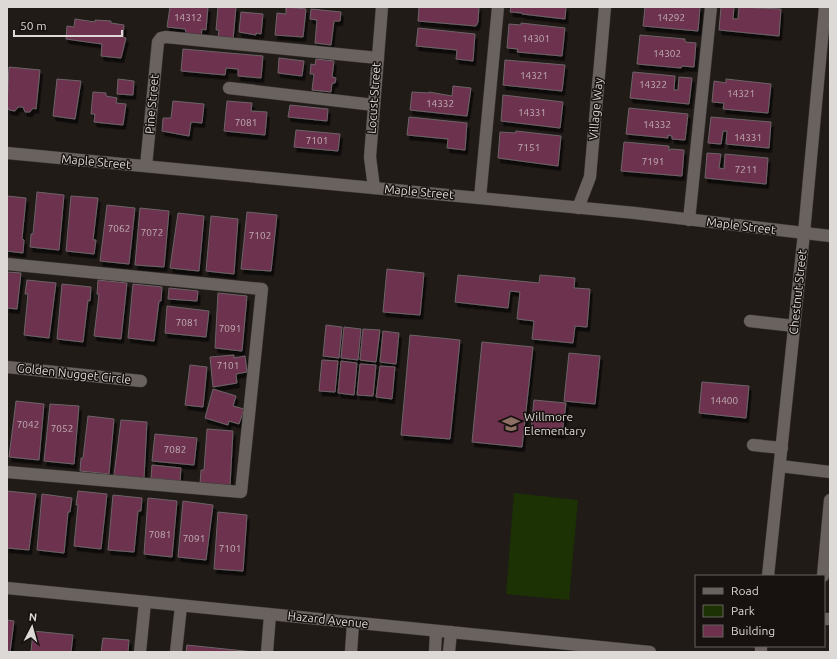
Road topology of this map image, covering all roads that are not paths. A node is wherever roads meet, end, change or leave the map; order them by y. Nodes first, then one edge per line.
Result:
1 (382, 7) edge
2 (498, 7) edge
3 (605, 7) edge
4 (711, 7) edge
5 (825, 7) edge
6 (826, 44) edge
7 (378, 58) junction
8 (229, 88) dead end
9 (374, 105) junction
10 (7, 154) edge
11 (146, 166) junction
12 (374, 188) junction
13 (480, 198) junction
14 (578, 208) junction
15 (689, 220) junction
16 (804, 233) junction
17 (830, 236) edge
18 (7, 264) edge
19 (750, 321) dead end
20 (794, 326) junction
21 (7, 367) edge
22 (141, 381) dead end
23 (753, 445) dead end
24 (782, 448) junction
25 (780, 466) junction
26 (7, 472) edge
27 (830, 472) edge
28 (830, 500) edge
29 (768, 575) edge
30 (823, 575) edge
31 (7, 588) edge
32 (145, 602) junction
33 (181, 606) junction
34 (270, 614) junction
35 (356, 623) junction
36 (436, 631) junction
37 (451, 632) junction
38 (611, 650) edge
39 (140, 652) edge
40 (176, 652) edge
41 (267, 652) edge
42 (351, 652) edge
43 (356, 652) edge
44 (435, 652) edge
45 (449, 652) edge
46 (650, 652) edge

1 - 7 street, Locust Street
2 - 13 street
3 - 14 street, Village Way
4 - 15 street
5 - 6 street, Chestnut Street
6 - 16 street, Chestnut Street
7 - 9 street, Locust Street
7 - 11 street, Pine Street
8 - 9 street
9 - 12 street, Locust Street
10 - 11 street, Maple Street
11 - 12 street, Maple Street
12 - 13 street, Maple Street
13 - 14 street, Maple Street
14 - 15 street, Maple Street
15 - 16 street, Maple Street
16 - 17 street, Maple Street
16 - 20 street, Chestnut Street
18 - 26 street
19 - 20 street
20 - 24 street, Chestnut Street
21 - 22 street, Golden Nugget Circle
23 - 24 street
24 - 25 street, Chestnut Street
25 - 27 street
25 - 29 street, Chestnut Street
28 - 30 street
31 - 32 street, Hazard Avenue
32 - 33 street, Hazard Avenue
32 - 39 street
33 - 34 street, Hazard Avenue
33 - 40 street
34 - 35 street, Hazard Avenue
34 - 41 street
35 - 36 street, Hazard Avenue
35 - 42 street
35 - 43 street
36 - 37 street, Hazard Avenue
36 - 44 street
37 - 38 street, Hazard Avenue
37 - 45 street
38 - 46 street, Hazard Avenue

